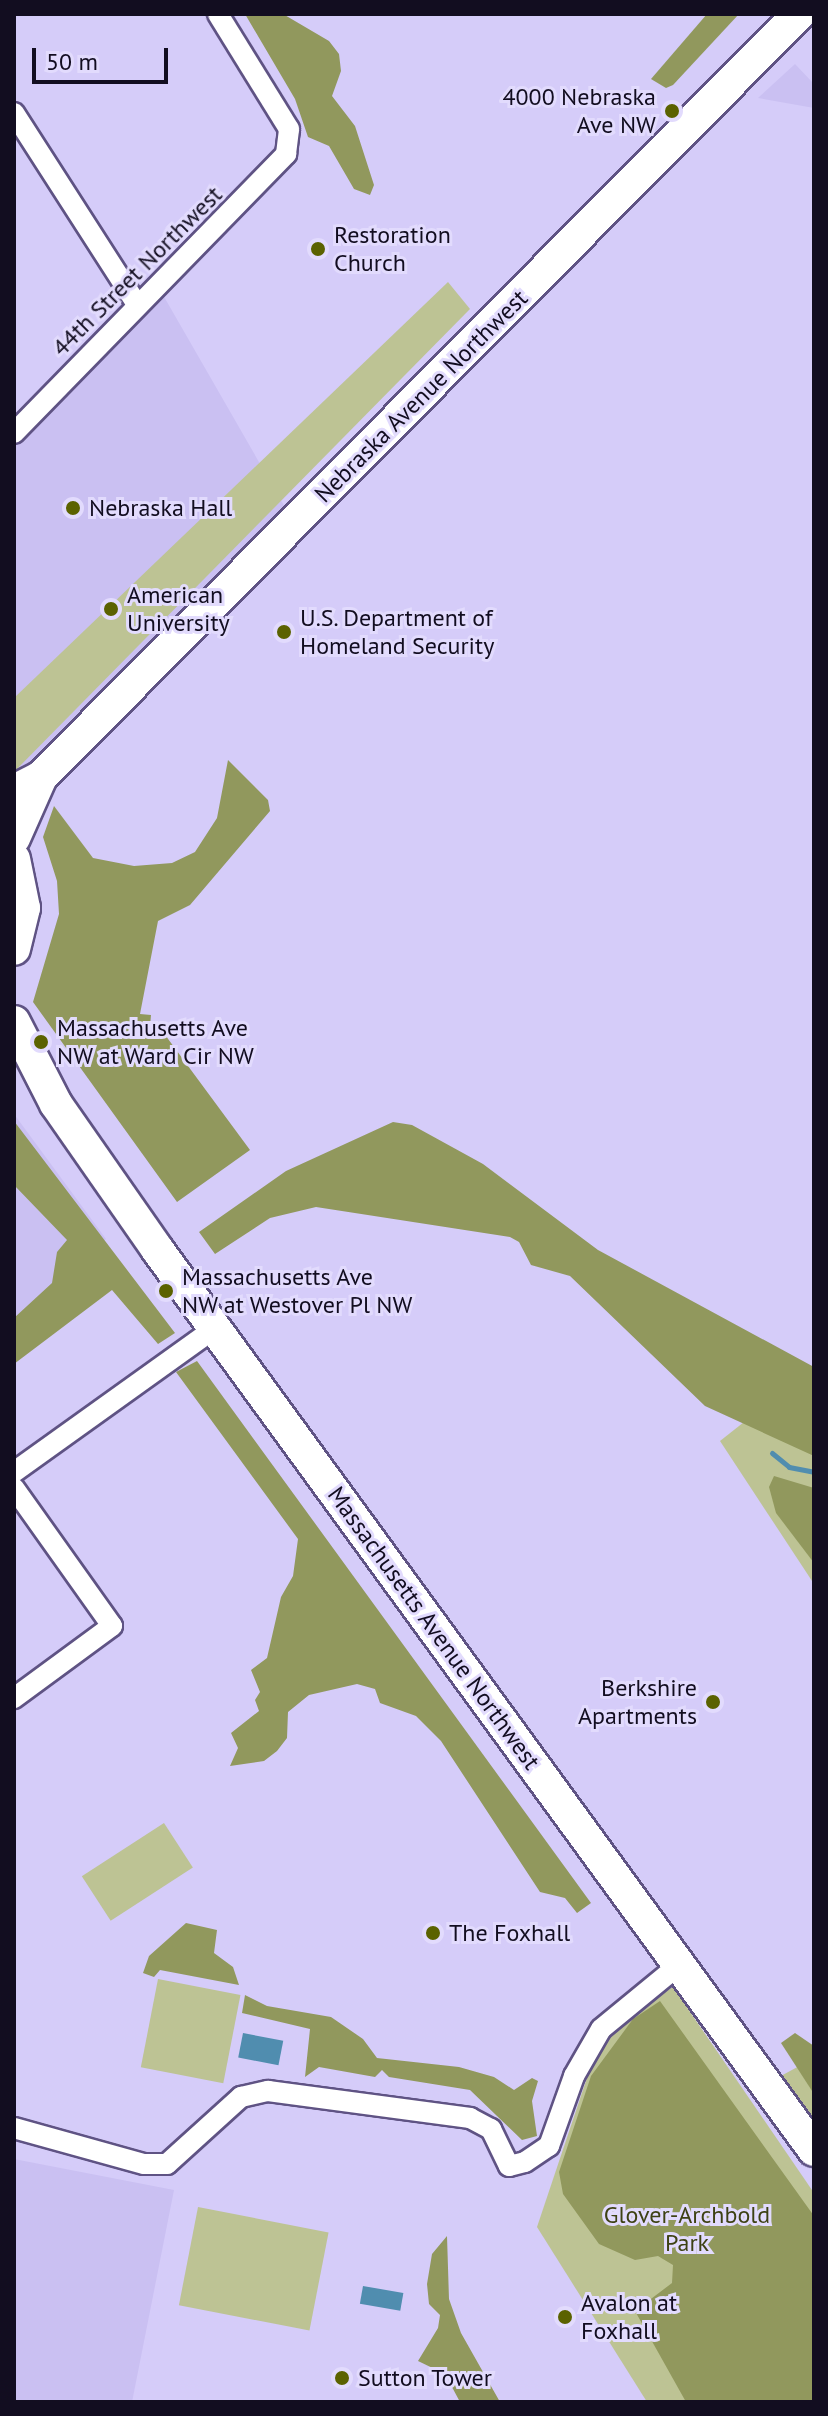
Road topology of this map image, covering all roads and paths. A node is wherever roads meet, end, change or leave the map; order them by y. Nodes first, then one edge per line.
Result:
1 (218, 14) edge
2 (799, 14) edge
3 (14, 113) edge
4 (138, 306) junction
5 (14, 433) edge
6 (28, 784) edge
7 (14, 838) edge
8 (14, 859) edge
9 (16, 951) edge
10 (14, 1022) edge
11 (14, 1067) edge
12 (56, 1104) junction
13 (215, 1328) junction
14 (14, 1472) edge
15 (14, 1488) edge
16 (14, 1698) edge
17 (680, 1964) junction
18 (14, 2128) edge
19 (814, 2150) edge

1 - 4 street, 44th Street Northwest
2 - 6 main road, Nebraska Avenue Northwest
3 - 4 street
4 - 5 street, 44th Street Northwest
6 - 7 main road, Nebraska Avenue Northwest
8 - 9 main road
10 - 12 main road, Massachusetts Avenue Northwest
11 - 12 main road, Massachusetts Avenue Northwest
12 - 13 main road, Massachusetts Avenue Northwest
13 - 14 street
13 - 17 main road, Massachusetts Avenue Northwest
15 - 16 street
17 - 18 street
17 - 19 main road, Massachusetts Avenue Northwest

